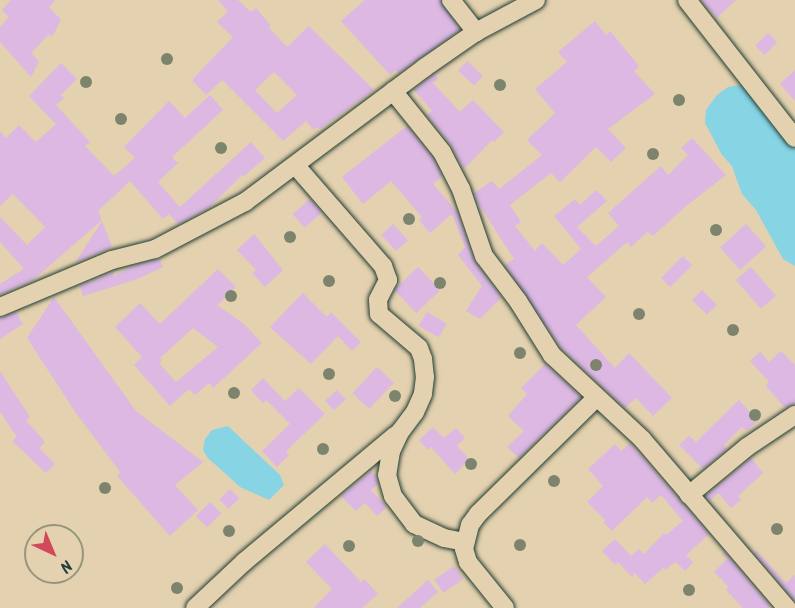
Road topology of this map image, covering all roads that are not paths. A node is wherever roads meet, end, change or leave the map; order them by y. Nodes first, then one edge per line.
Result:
1 (451, 0) edge
2 (536, 0) edge
3 (687, 0) edge
4 (476, 32) junction
5 (393, 92) junction
6 (795, 138) edge
7 (296, 165) junction
8 (0, 307) edge
9 (596, 398) junction
10 (795, 415) edge
11 (400, 432) junction
12 (690, 495) junction
13 (465, 542) junction
14 (195, 608) edge
15 (506, 608) edge
16 (787, 608) edge

1 - 4 street
2 - 4 street
3 - 6 street
4 - 5 street
5 - 7 street
5 - 9 street
7 - 8 street
7 - 11 street
9 - 12 street
9 - 13 street
10 - 12 street
11 - 13 street
11 - 14 street
12 - 16 street
13 - 15 street

